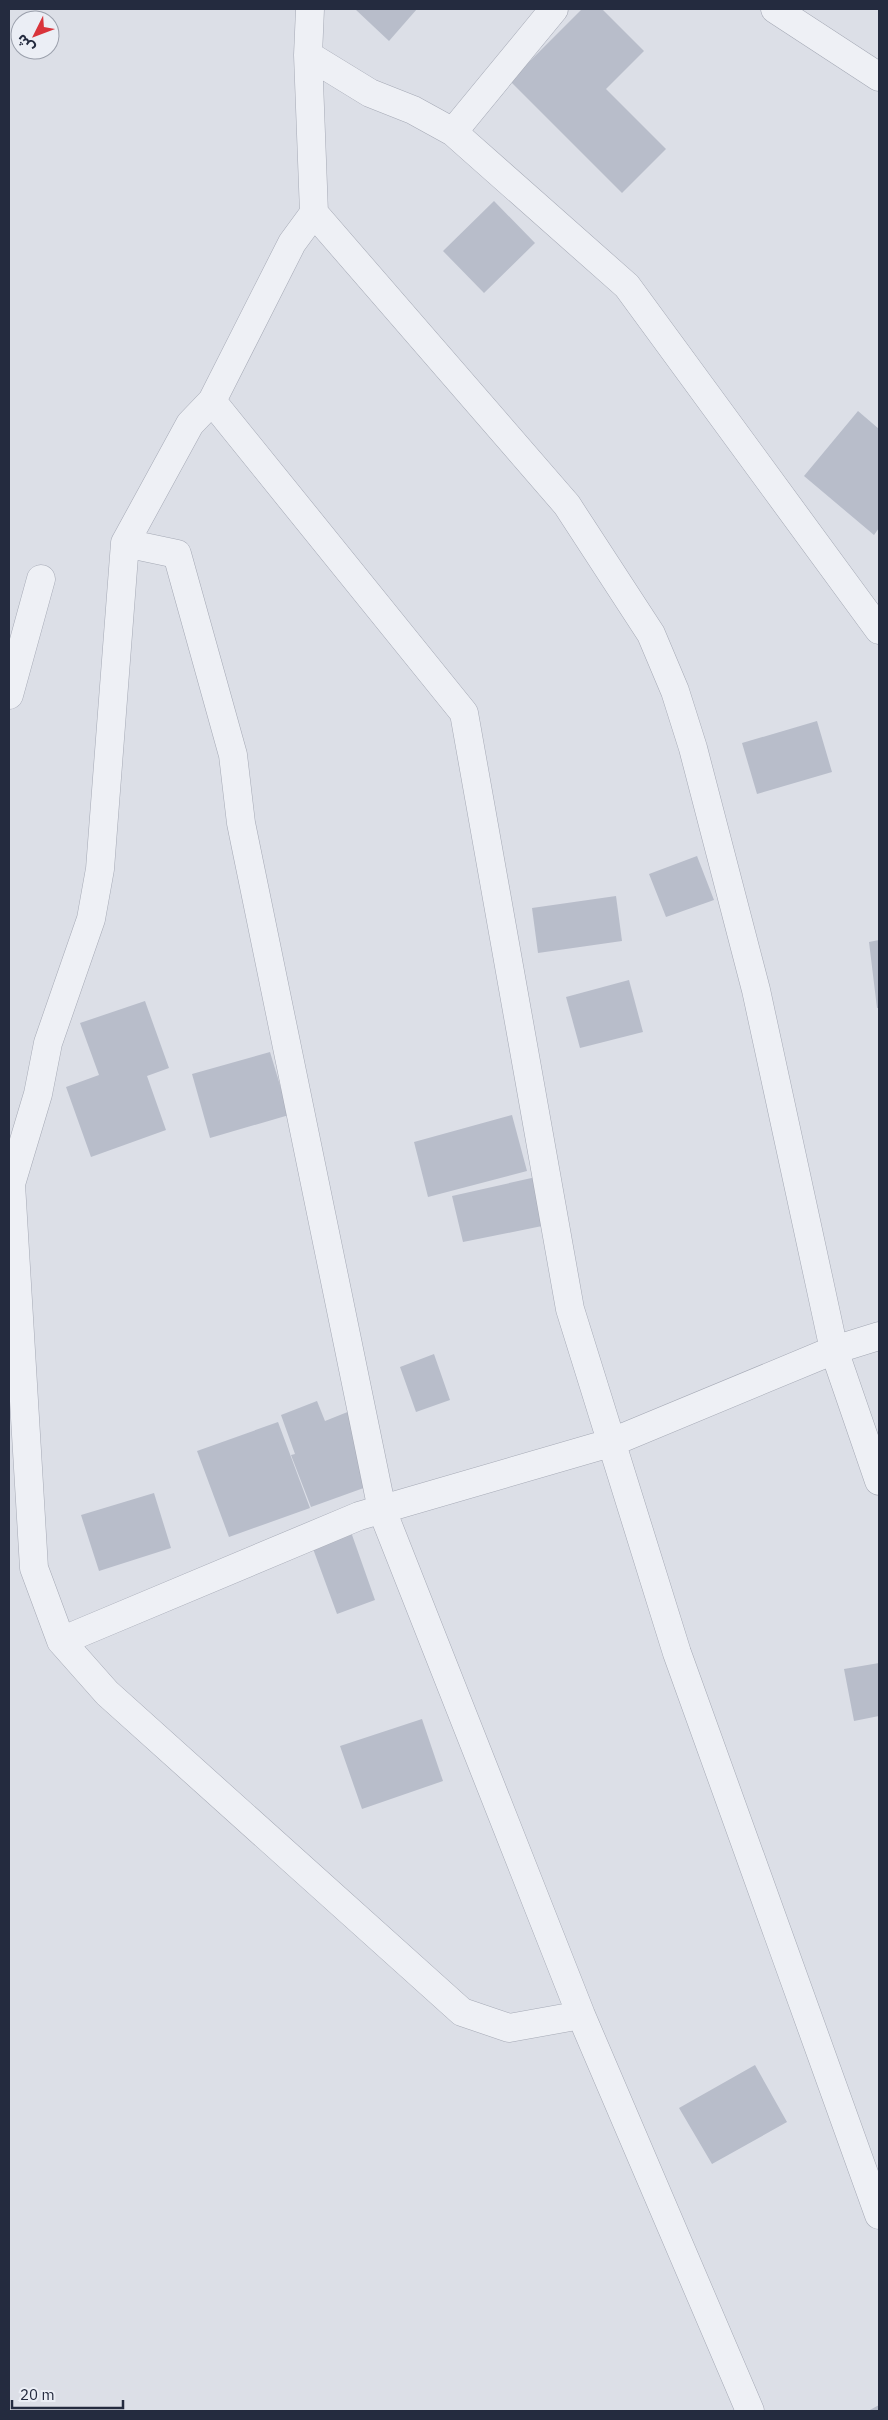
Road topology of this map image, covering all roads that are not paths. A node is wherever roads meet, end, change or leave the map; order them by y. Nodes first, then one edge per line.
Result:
1 (310, 9) edge
2 (554, 9) edge
3 (776, 9) edge
4 (308, 55) junction
5 (879, 78) edge
6 (453, 132) junction
7 (314, 213) junction
8 (212, 401) junction
9 (125, 543) junction
10 (42, 579) dead end
11 (879, 630) edge
12 (9, 695) edge
13 (879, 1336) edge
14 (834, 1350) junction
15 (610, 1443) junction
16 (879, 1481) edge
17 (382, 1510) junction
18 (61, 1641) junction
19 (581, 2015) junction
20 (879, 2215) edge
21 (750, 2411) edge

1 - 4 street
2 - 6 street
3 - 5 street
4 - 6 street
4 - 7 street
6 - 11 street
7 - 8 street
7 - 14 street
8 - 9 street
8 - 15 street
9 - 17 street
9 - 18 street
10 - 12 street
13 - 14 street
14 - 15 street
14 - 16 street
15 - 17 street
15 - 20 street
17 - 18 street
17 - 19 street
18 - 19 street
19 - 21 street

